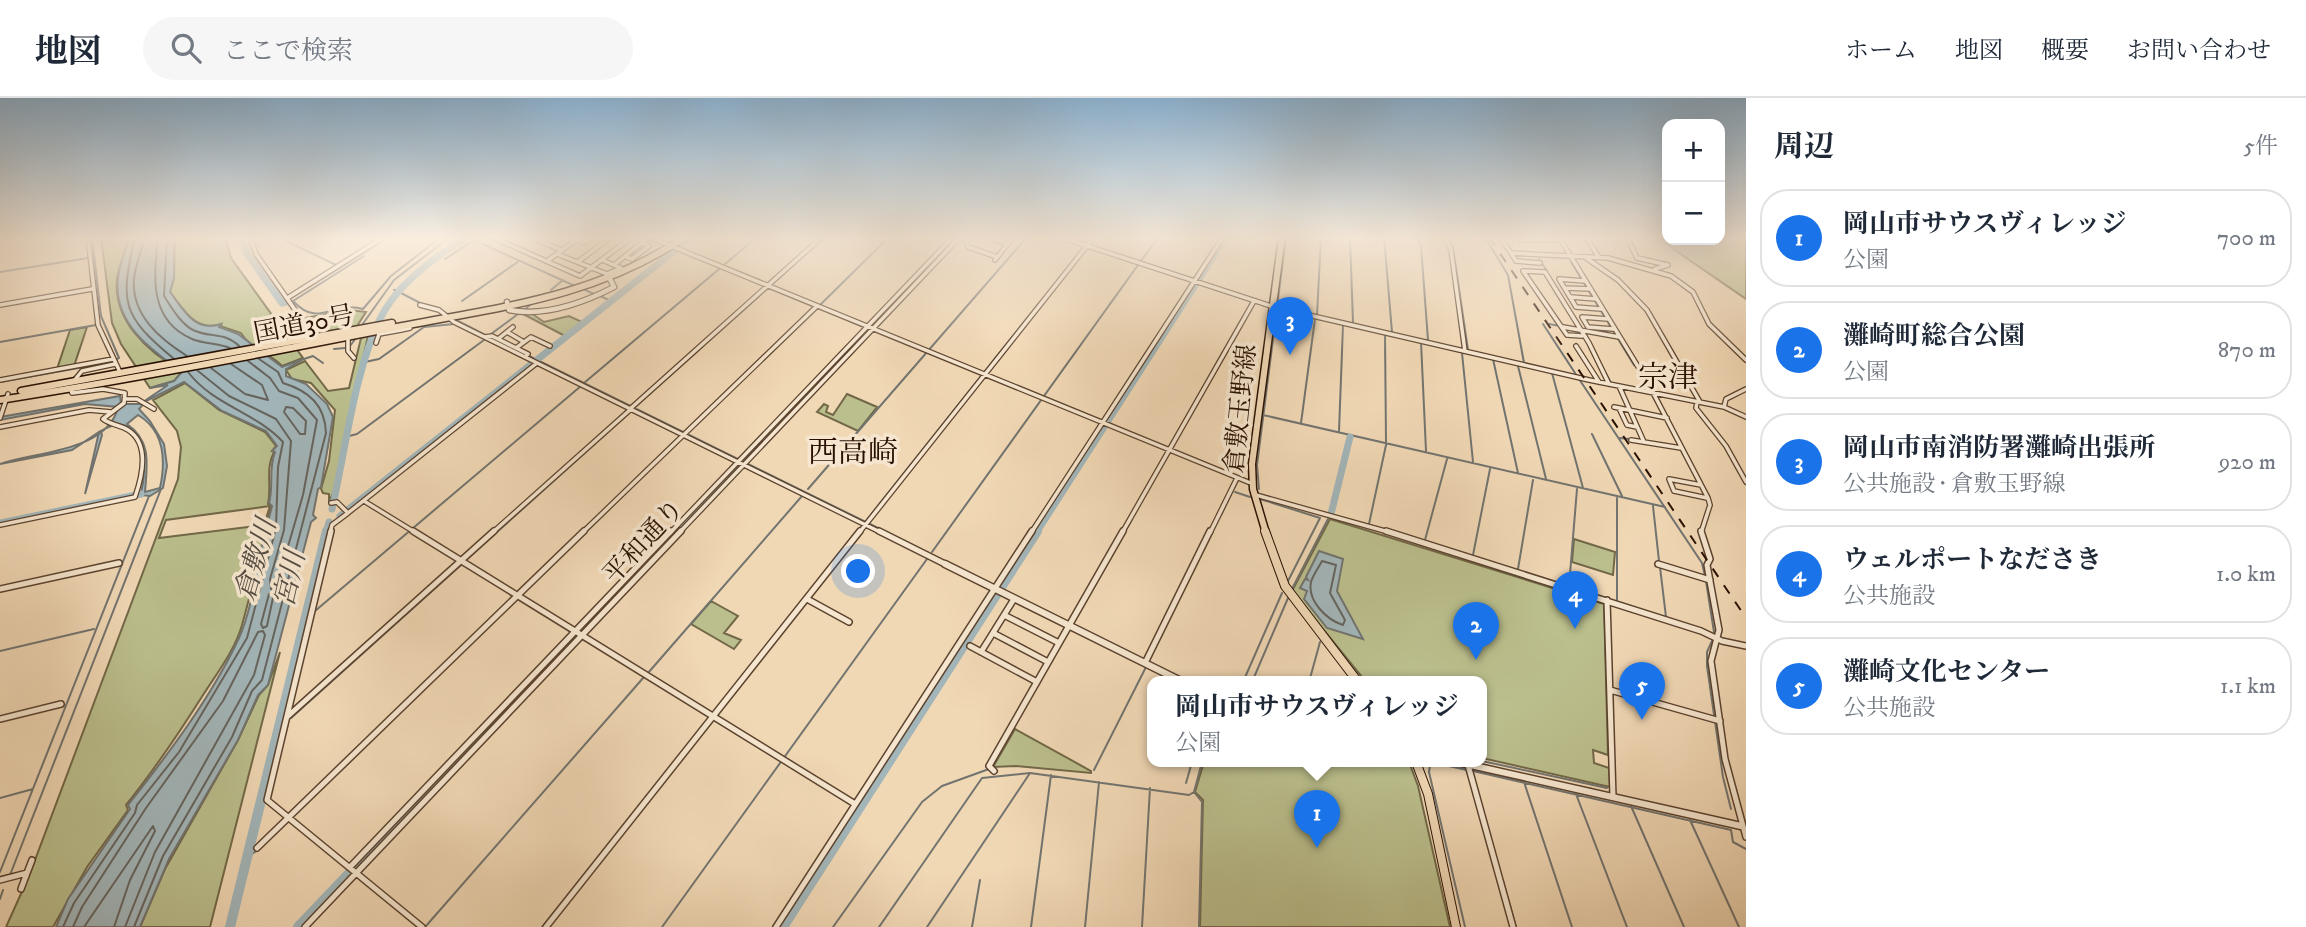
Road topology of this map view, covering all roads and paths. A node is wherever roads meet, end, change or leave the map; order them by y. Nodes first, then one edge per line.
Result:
1 (91, 276) edge
2 (273, 276) edge
3 (323, 276) edge
4 (617, 276) edge
5 (743, 276) edge
6 (780, 276) edge
7 (918, 276) edge
8 (922, 276) edge
9 (1062, 276) edge
10 (1176, 276) edge
11 (1199, 276) edge
12 (1279, 276) edge
13 (1455, 276) edge
14 (1526, 276) edge
15 (1548, 276) edge
16 (1581, 276) edge
17 (1612, 276) edge
18 (1667, 276) edge
19 (1550, 278) junction
20 (610, 279) junction
21 (1559, 279) junction
22 (1583, 280) junction
23 (1195, 282) junction
24 (769, 286) junction
25 (1564, 288) junction
26 (1588, 289) junction
27 (92, 290) junction
28 (289, 297) junction
29 (1570, 297) junction
30 (1594, 299) junction
31 (1254, 301) junction
32 (0, 304) edge
33 (507, 304) junction
34 (420, 305) dead end
35 (818, 306) junction
36 (1567, 307) junction
37 (1576, 307) junction
38 (1277, 308) junction
39 (1600, 309) junction
40 (445, 315) junction
41 (1606, 319) junction
42 (401, 326) junction
43 (1560, 326) junction
44 (513, 327) dead end
45 (410, 328) dead end
46 (870, 328) junction
47 (1578, 329) junction
48 (1612, 329) junction
49 (363, 331) junction
50 (507, 332) junction
51 (1582, 336) junction
52 (314, 337) junction
53 (348, 337) junction
54 (1617, 337) junction
55 (497, 340) junction
56 (524, 342) junction
57 (376, 343) dead end
58 (550, 346) dead end
59 (1576, 346) dead end
60 (1745, 346) edge
61 (514, 349) junction
62 (1738, 349) junction
63 (1465, 350) junction
64 (354, 358) dead end
65 (1746, 360) edge
66 (114, 361) junction
67 (536, 362) junction
68 (119, 370) dead end
69 (135, 373) junction
70 (984, 374) junction
71 (0, 380) edge
72 (124, 380) junction
73 (1598, 381) junction
74 (1609, 383) junction
75 (71, 385) junction
76 (1619, 386) junction
77 (121, 391) junction
78 (1745, 391) edge
79 (1654, 394) junction
80 (4, 397) edge
81 (125, 401) junction
82 (1698, 402) junction
83 (1724, 407) junction
84 (631, 408) junction
85 (154, 409) dead end
86 (114, 411) junction
87 (1630, 411) junction
88 (0, 417) edge
89 (1746, 417) edge
90 (1667, 418) junction
91 (1105, 423) junction
92 (0, 427) edge
93 (1637, 427) junction
94 (685, 434) junction
95 (1631, 440) dead end
96 (1644, 442) junction
97 (1146, 443) dead end
98 (1153, 445) junction
99 (1682, 448) junction
100 (1168, 451) junction
101 (742, 463) junction
102 (1236, 479) junction
103 (1746, 482) edge
104 (1252, 484) junction
105 (1701, 485) junction
106 (1255, 495) junction
107 (1708, 498) junction
108 (364, 501) junction
109 (333, 503) dead end
110 (347, 512) junction
111 (866, 524) junction
112 (0, 525) edge
113 (462, 562) junction
114 (119, 563) dead end
115 (945, 564) joint
116 (1659, 565) dead end
117 (1707, 579) junction
118 (0, 589) edge
119 (997, 589) junction
120 (518, 597) junction
121 (807, 599) junction
122 (1014, 599) junction
123 (1606, 600) junction
124 (1004, 615) junction
125 (849, 622) dead end
126 (1069, 624) junction
127 (993, 633) junction
128 (579, 634) junction
129 (1717, 638) junction
130 (1059, 643) junction
131 (970, 646) dead end
132 (1746, 646) edge
133 (981, 652) junction
134 (1145, 661) junction
135 (1048, 662) junction
136 (1172, 676) edge
137 (1353, 676) edge
138 (1037, 681) junction
139 (1610, 690) junction
140 (61, 704) dead end
141 (711, 716) junction
142 (0, 719) edge
143 (286, 719) junction
144 (1717, 720) junction
145 (1418, 767) edge
146 (992, 768) dead end
147 (1468, 768) joint
148 (1613, 797) junction
149 (855, 804) junction
150 (290, 819) junction
151 (1743, 823) edge
152 (1746, 837) edge
153 (257, 848) dead end
154 (32, 860) dead end
155 (353, 870) junction
156 (27, 873) junction
157 (6, 878) edge
158 (21, 889) dead end
159 (305, 927) edge
160 (422, 927) edge
161 (546, 927) edge
162 (776, 927) edge
163 (1456, 927) edge
164 (1513, 927) edge

1 - 27 street
2 - 28 street
3 - 28 street
4 - 20 main road, 国道30号
5 - 24 street
6 - 24 street
7 - 46 street
8 - 46 street
9 - 70 street
10 - 23 street
11 - 23 street
12 - 38 main road, 倉敷玉野線
13 - 63 street
14 - 43 street
15 - 19 street
16 - 22 street
17 - 82 street
18 - 62 street
19 - 21 street
19 - 36 street
20 - 33 main road, 国道30号
20 - 33 street
21 - 22 street
21 - 25 street
22 - 26 street
23 - 31 street
23 - 91 street
24 - 35 street
24 - 84 street
25 - 26 street
25 - 29 street
26 - 30 street
27 - 32 street
27 - 66 street
28 - 52 street
29 - 30 street
29 - 37 street
30 - 39 street
31 - 38 street
31 - 100 street
33 - 40 main road, 国道30号
34 - 40 street
35 - 46 street
35 - 94 street
36 - 37 street
36 - 47 street
37 - 39 street
38 - 63 street
38 - 104 main road, 倉敷玉野線
39 - 41 street
40 - 42 main road, 国道30号
40 - 55 street
41 - 48 street
41 - 48 street
42 - 45 street
42 - 49 main road, 国道30号
42 - 57 street
43 - 47 street
43 - 51 street
44 - 50 street
46 - 70 street
46 - 101 street, 平和通り
47 - 51 street
47 - 54 street
48 - 54 street
49 - 52 main road, 国道30号
49 - 53 main road, 国道30号
50 - 55 street
50 - 56 street
51 - 74 street
52 - 69 main road, 国道30号
53 - 64 street
53 - 69 main road, 国道30号
54 - 79 street
55 - 61 street
56 - 58 street
56 - 61 street
59 - 73 street
60 - 62 street
61 - 67 street
62 - 65 street
63 - 73 street
66 - 68 street
66 - 71 street
66 - 75 street
67 - 84 street
67 - 108 street
69 - 72 main road, 国道30号
69 - 75 main road, 国道30号
70 - 91 street
70 - 111 street
72 - 75 main road, 国道30号
72 - 77 street
73 - 74 street
74 - 76 street
75 - 77 street
75 - 80 main road, 国道30号
75 - 80 main road
76 - 79 street
76 - 87 street
77 - 81 street
78 - 83 street
79 - 82 street
79 - 90 street
80 - 88 street
81 - 85 street
81 - 86 street
82 - 83 street
82 - 103 street
83 - 89 street
84 - 94 street
84 - 113 street
86 - 92 street
86 - 112 street
87 - 90 street
87 - 93 street
87 - 93 street
90 - 99 street
91 - 98 street
91 - 119 street
93 - 96 street
94 - 101 street
94 - 120 street
95 - 96 street
96 - 99 street
97 - 98 street
98 - 100 street
99 - 105 street
100 - 102 street
100 - 126 street
101 - 111 street
101 - 128 street, 平和通り
102 - 104 street
102 - 134 street
104 - 106 main road, 倉敷玉野線
105 - 107 street
105 - 107 street
106 - 123 street
106 - 137 main road, 倉敷玉野線
107 - 117 street
108 - 110 street
108 - 113 street
109 - 110 street
110 - 143 street
111 - 115 street
111 - 121 street
113 - 120 street
113 - 143 street
114 - 118 street
115 - 119 street
116 - 117 street
117 - 129 street
119 - 122 street
119 - 149 street
120 - 128 street
120 - 150 street
121 - 125 street
121 - 141 street
122 - 124 street
122 - 126 street
123 - 129 street
123 - 139 street
124 - 127 street
124 - 130 street
126 - 130 street
126 - 134 street
127 - 133 street
127 - 135 street
128 - 141 street
128 - 155 street, 平和通り
129 - 132 street
129 - 144 street
130 - 135 street
131 - 133 street
133 - 138 street
134 - 136 street
135 - 138 street
138 - 146 street
139 - 144 street
139 - 148 street
140 - 142 street
141 - 149 street
141 - 161 street
143 - 150 street
144 - 151 street
145 - 163 main road
147 - 148 street
147 - 164 street
148 - 151 street
149 - 162 street
150 - 153 street
150 - 155 street
151 - 152 street
154 - 156 street
155 - 159 street, 平和通り
155 - 160 street
156 - 157 street
156 - 158 street

